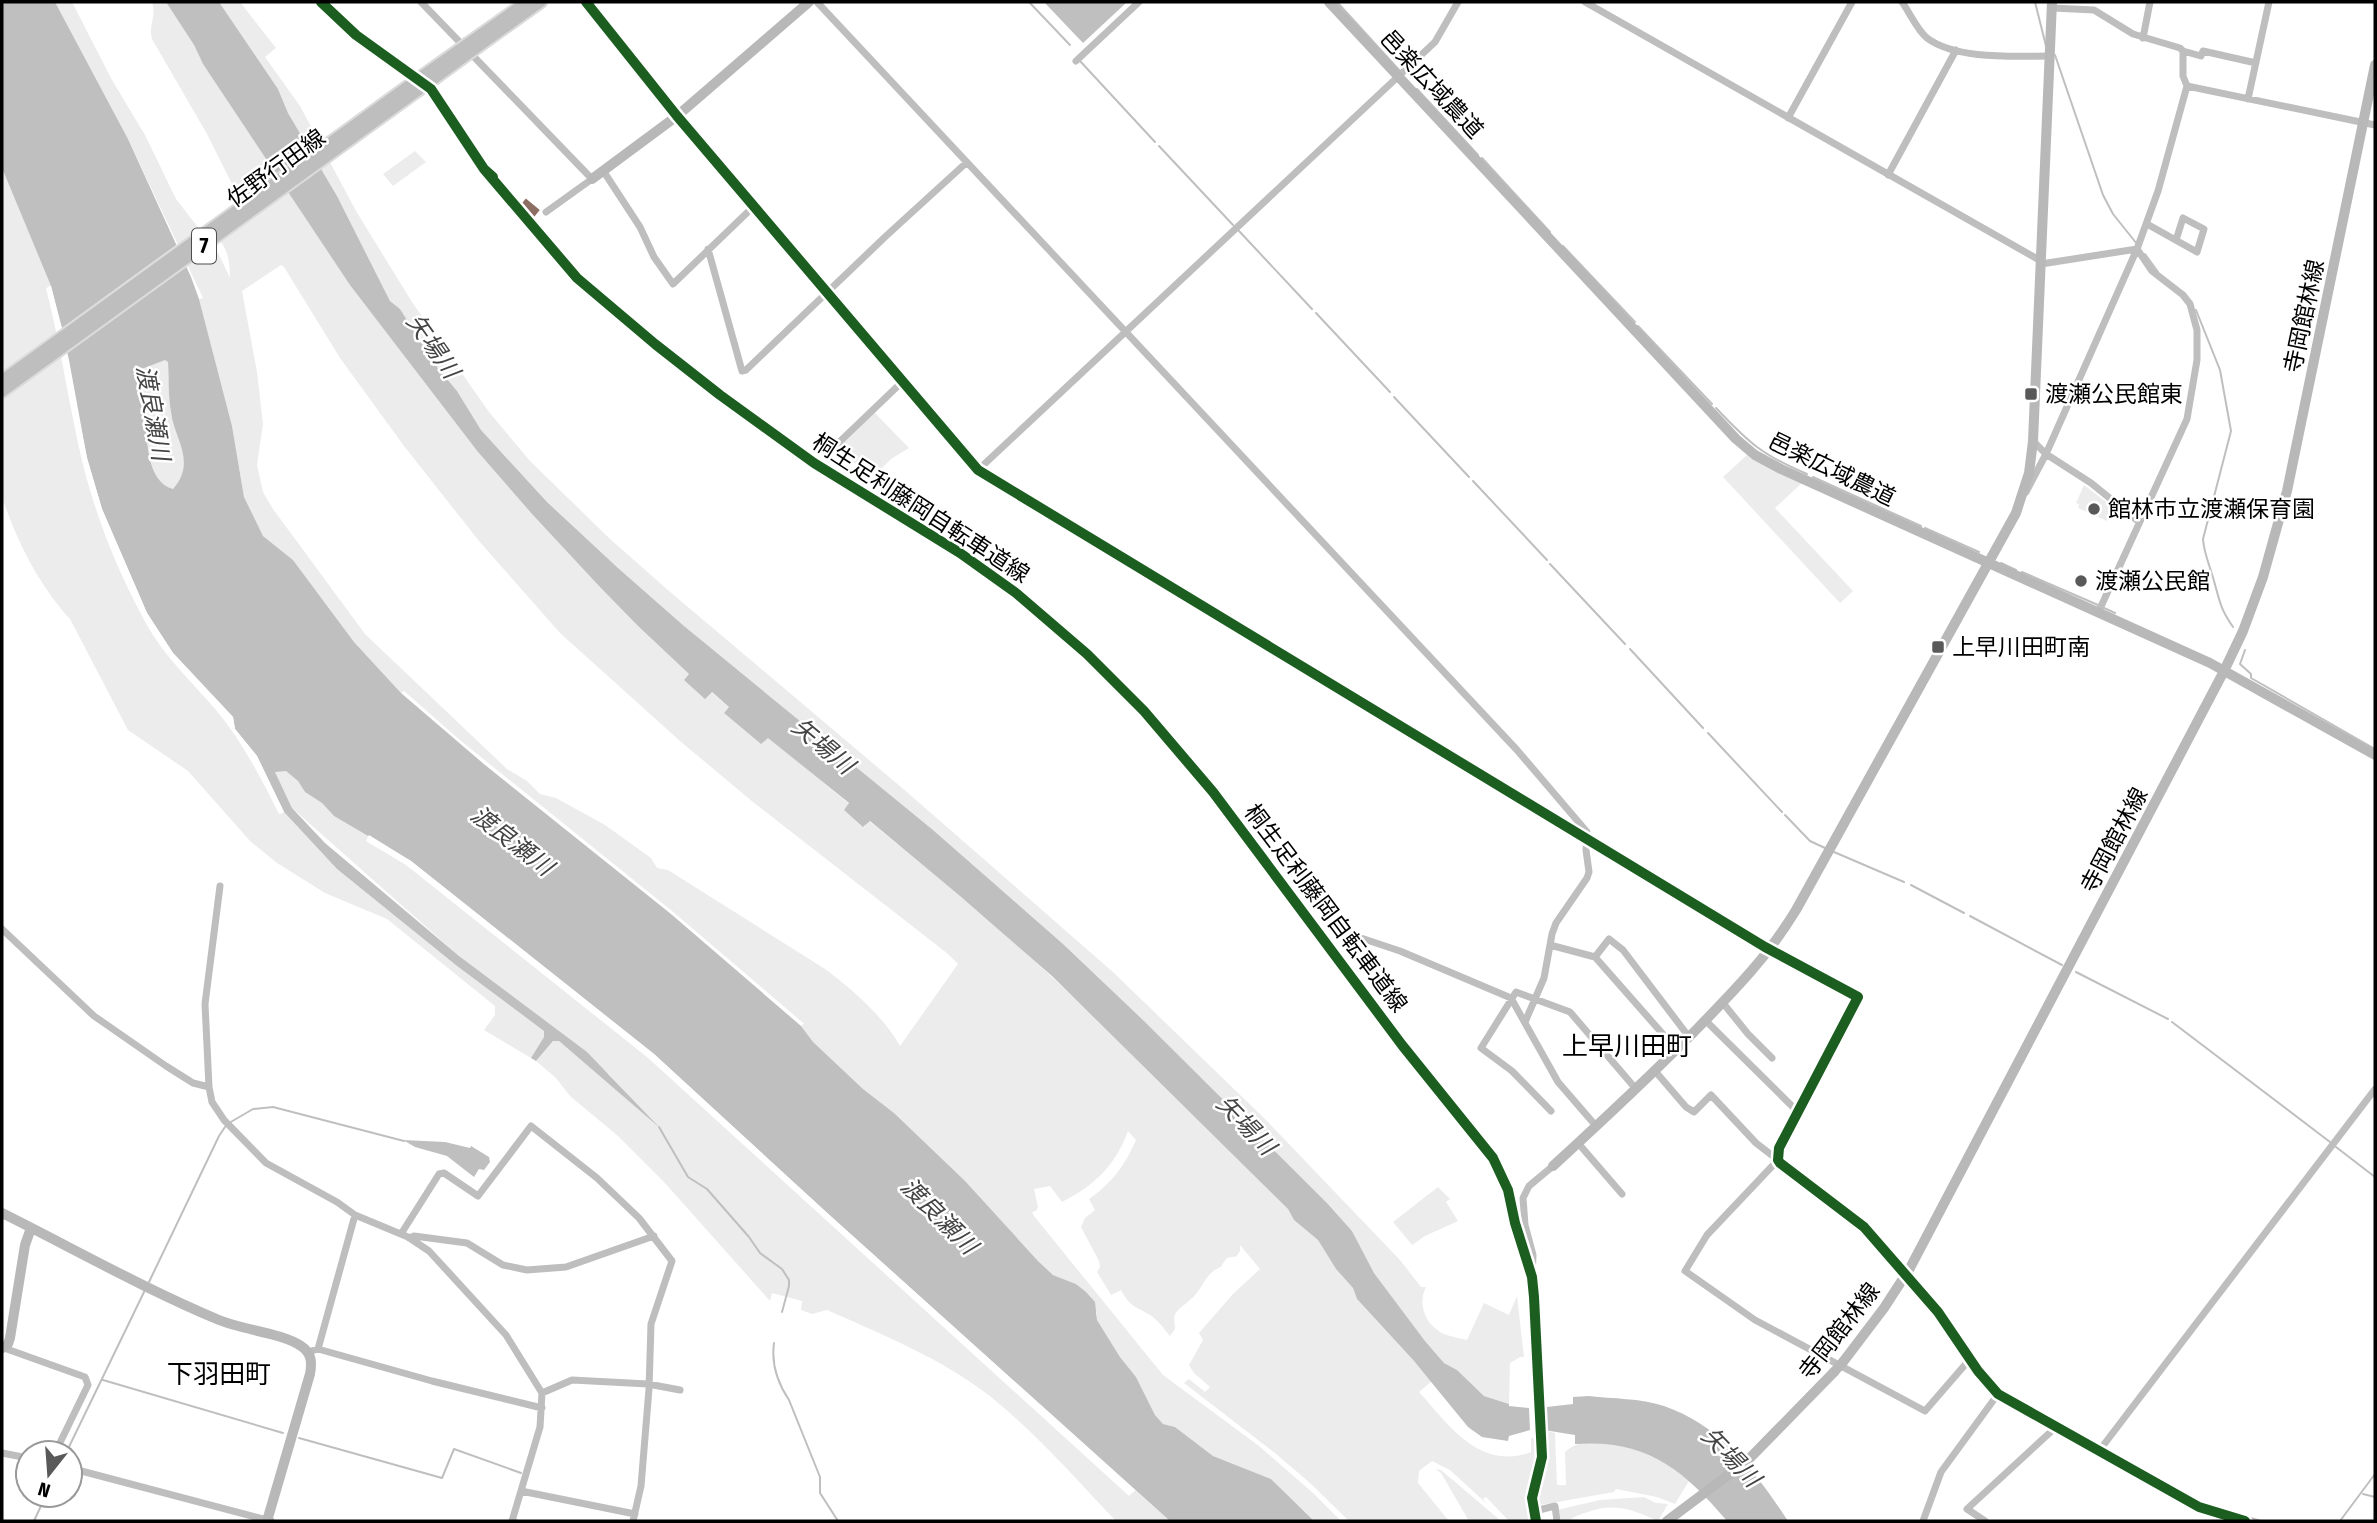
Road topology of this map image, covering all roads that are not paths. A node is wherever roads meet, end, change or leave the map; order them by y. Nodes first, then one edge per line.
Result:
1 (421, 2) edge
2 (526, 2) edge
3 (541, 2) edge
4 (588, 2) edge
5 (809, 2) edge
6 (817, 2) edge
7 (1139, 2) edge
8 (1329, 2) edge
9 (1458, 2) edge
10 (1585, 2) edge
11 (1852, 2) edge
12 (1902, 2) edge
13 (2150, 2) edge
14 (2269, 2) edge
15 (2052, 5) edge
16 (2143, 38) junction
17 (471, 47) junction
18 (1956, 50) junction
19 (2183, 51) junction
20 (2050, 56) junction
21 (1076, 61) dead end
22 (2256, 63) junction
23 (2375, 65) edge
24 (1399, 76) junction
25 (2187, 86) junction
26 (402, 96) junction
27 (2248, 99) junction
28 (677, 116) junction
29 (1788, 118) junction
30 (2363, 123) junction
31 (2375, 125) edge
32 (966, 163) junction
33 (604, 172) junction
34 (1888, 175) junction
35 (592, 179) junction
36 (753, 207) junction
37 (546, 212) dead end
38 (2147, 223) junction
39 (2176, 240) junction
40 (708, 249) junction
41 (2137, 249) junction
42 (2040, 262) junction
43 (827, 293) junction
44 (1124, 331) junction
45 (2, 380) edge
46 (902, 382) junction
47 (2, 392) edge
48 (2033, 441) junction
49 (831, 450) dead end
50 (2046, 454) junction
51 (978, 470) junction
52 (2022, 497) junction
53 (2138, 521) junction
54 (1989, 564) junction
55 (2098, 612) junction
56 (2224, 671) junction
57 (2375, 755) edge
58 (1588, 839) junction
59 (220, 886) dead end
60 (1339, 922) dead end
61 (2, 929) edge
62 (1550, 944) junction
63 (1771, 950) junction
64 (1595, 957) junction
65 (1511, 998) junction
66 (1535, 998) junction
67 (1723, 1003) junction
68 (1705, 1020) junction
69 (1525, 1022) junction
70 (1689, 1037) junction
71 (1676, 1049) junction
72 (1772, 1058) dead end
73 (1655, 1071) junction
74 (209, 1087) junction
75 (1636, 1089) junction
76 (2375, 1089) edge
77 (1551, 1111) dead end
78 (1798, 1112) junction
79 (1596, 1126) junction
80 (1578, 1143) junction
81 (1778, 1160) junction
82 (1553, 1166) joint
83 (1622, 1194) dead end
84 (2, 1213) edge
85 (355, 1215) junction
86 (31, 1228) junction
87 (405, 1236) junction
88 (654, 1236) junction
89 (1906, 1275) junction
90 (3, 1348) edge
91 (313, 1350) junction
92 (1970, 1359) junction
93 (648, 1384) junction
94 (680, 1390) dead end
95 (542, 1393) junction
96 (1998, 1394) junction
97 (542, 1408) junction
98 (2056, 1427) junction
99 (62, 1439) edge
100 (2099, 1451) junction
101 (84, 1472) edge
102 (521, 1491) junction
103 (1535, 1511) junction
104 (634, 1517) edge
105 (2218, 1518) edge
106 (1671, 1519) edge
107 (269, 1521) edge
108 (512, 1521) edge
109 (1536, 1521) edge
110 (1558, 1521) edge
111 (1923, 1521) edge
112 (1985, 1521) edge
113 (2245, 1521) edge

1 - 35 street
2 - 17 main road, 佐野行田線 / 7
3 - 17 main road, 佐野行田線 / 7
4 - 28 street
5 - 28 street
6 - 32 street
7 - 21 street
8 - 24 street, 邑楽広域農道
9 - 24 street
10 - 29 street
11 - 29 street
12 - 18 street
13 - 16 street
14 - 22 street
15 - 16 street
15 - 20 street
16 - 19 street
17 - 26 main road, 佐野行田線 / 7, bridge
18 - 20 street
18 - 34 street
19 - 22 street
19 - 25 street
20 - 42 street
22 - 27 street
23 - 30 street, 寺岡館林線
24 - 44 street
24 - 54 street, 邑楽広域農道
25 - 27 street
25 - 38 street
26 - 45 main road, 佐野行田線 / 7
26 - 47 main road, 佐野行田線 / 7
27 - 30 street
28 - 33 street
28 - 36 street
29 - 34 street
30 - 31 street
30 - 56 street, 寺岡館林線
32 - 43 street
32 - 44 street
33 - 35 street
33 - 40 street
34 - 42 street
35 - 37 street
36 - 40 street
36 - 43 street
38 - 39 street
38 - 41 street
39 - 39 street
40 - 43 street
41 - 42 street
41 - 50 street
41 - 53 street
42 - 48 street
43 - 46 street
44 - 51 street
44 - 58 street
46 - 49 street
46 - 51 street
48 - 50 street
48 - 52 street
50 - 52 street
50 - 53 street
51 - 58 street
52 - 54 street
53 - 55 street
54 - 55 street, 邑楽広域農道
54 - 63 street
55 - 56 street, 邑楽広域農道
56 - 57 street, 邑楽広域農道
56 - 89 street, 寺岡館林線
58 - 62 street
58 - 63 street
59 - 74 street
60 - 65 street
61 - 74 street
62 - 64 street
62 - 66 street
63 - 67 street
63 - 78 street
64 - 70 street
64 - 71 street
65 - 66 street
65 - 69 street
65 - 77 street
66 - 69 street
66 - 75 street
67 - 68 street
67 - 72 street
68 - 70 street
68 - 78 street
69 - 79 street
70 - 71 street
71 - 73 street
73 - 75 street
73 - 81 street
74 - 85 street
75 - 79 street
76 - 100 street
78 - 81 street
79 - 80 street
80 - 82 street
80 - 83 street
81 - 89 street
81 - 92 street
82 - 103 street
84 - 86 street
85 - 87 street
85 - 91 street
86 - 90 street
86 - 91 street
87 - 88 street
87 - 88 street
87 - 95 street
88 - 93 street
89 - 92 street
89 - 106 street, 寺岡館林線, bridge
90 - 99 street
91 - 97 street
91 - 107 street
92 - 96 street
93 - 94 street
93 - 95 street
93 - 104 street
95 - 97 street
96 - 98 street
96 - 111 street
97 - 102 street
98 - 100 street
98 - 112 street
100 - 105 street
101 - 107 street
102 - 104 street
102 - 108 street
103 - 109 street
103 - 110 street
105 - 113 street

